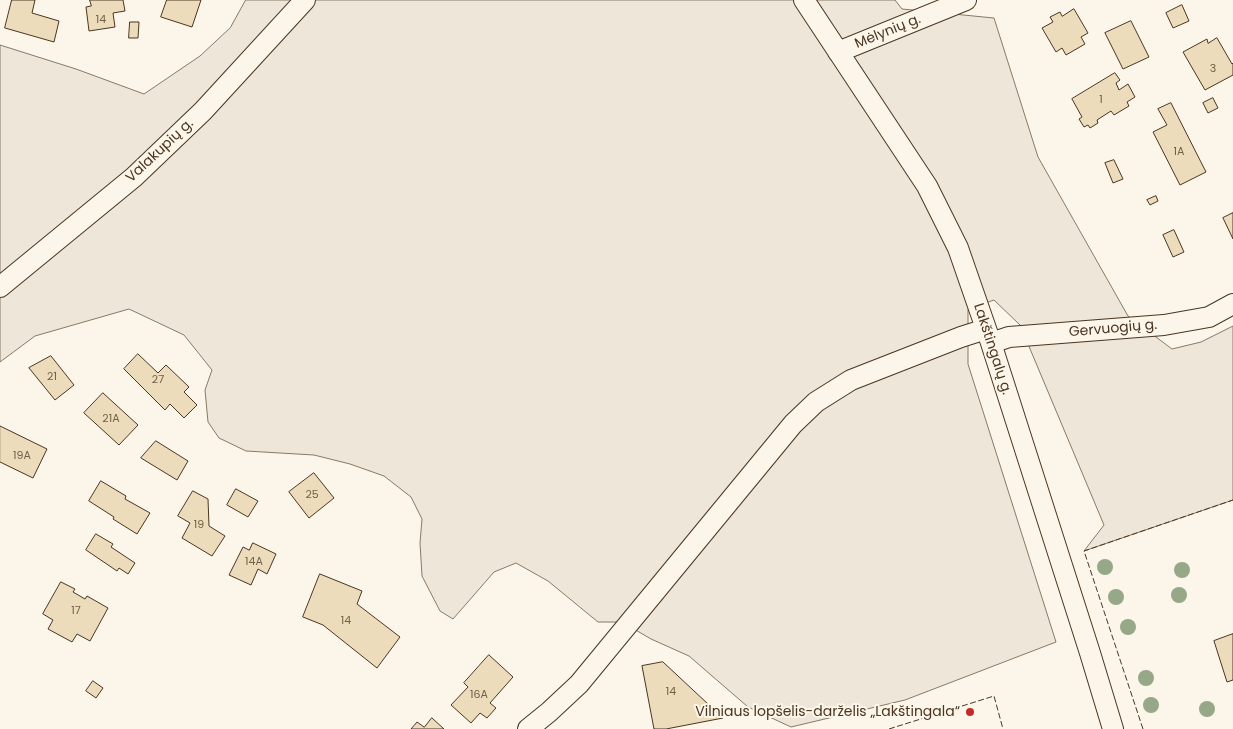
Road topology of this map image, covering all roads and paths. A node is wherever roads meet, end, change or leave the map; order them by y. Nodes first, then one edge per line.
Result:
1 (305, 0) edge
2 (804, 0) edge
3 (966, 0) edge
4 (838, 52) junction
5 (0, 287) edge
6 (1233, 304) edge
7 (988, 336) junction
8 (528, 729) edge
9 (1113, 729) edge

1 - 5 street, Valakupių g.
2 - 4 street, Lakštingalų g.
3 - 4 street, Mėlynių g.
4 - 7 street, Lakštingalų g.
6 - 7 street, Gervuogių g.
7 - 8 street, Gervuogių g.
7 - 9 street, Lakštingalų g.

